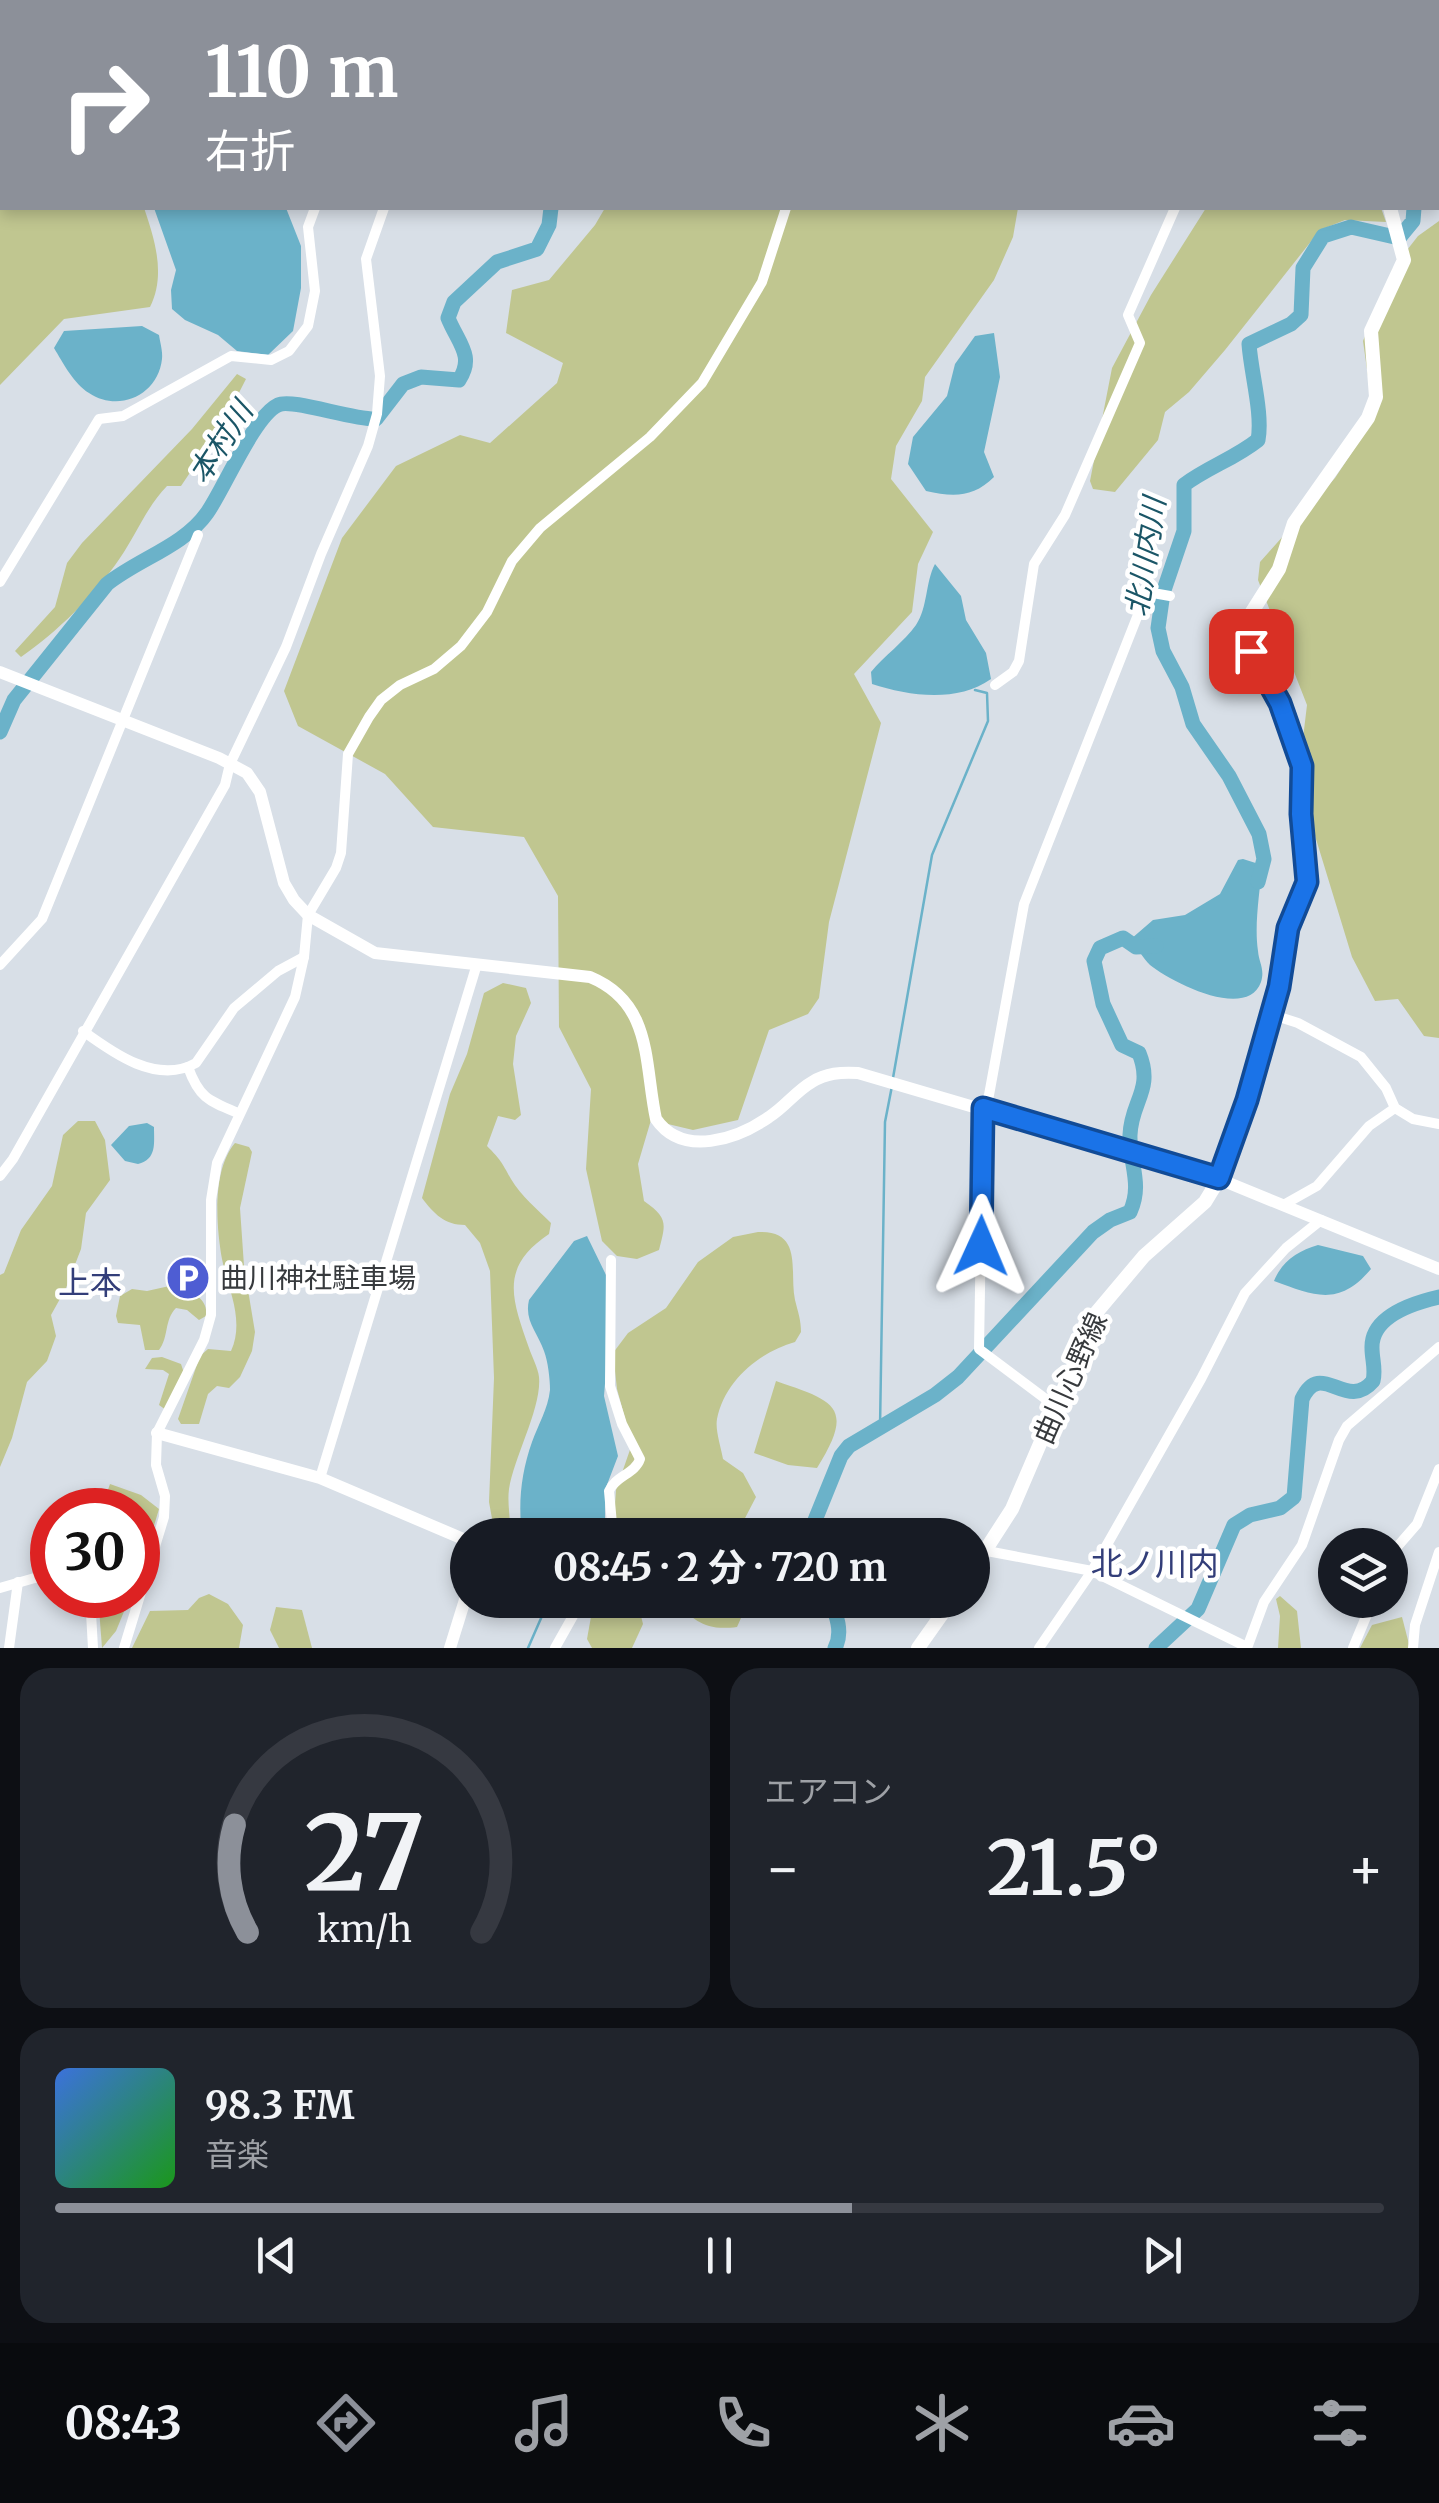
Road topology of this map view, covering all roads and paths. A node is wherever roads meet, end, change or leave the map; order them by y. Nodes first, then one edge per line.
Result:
1 (314, 210) edge
2 (381, 210) edge
3 (785, 210) edge
4 (1174, 210) edge
5 (1391, 210) edge
6 (198, 535) dead end
7 (0, 582) edge
8 (1170, 596) dead end
9 (0, 672) edge
10 (996, 685) dead end
11 (121, 720) junction
12 (230, 764) junction
13 (308, 915) junction
14 (304, 957) junction
15 (478, 964) junction
16 (0, 966) edge
17 (1270, 1014) junction
18 (83, 1031) junction
19 (188, 1067) junction
20 (983, 1108) junction
21 (1395, 1108) junction
22 (238, 1113) junction
23 (1439, 1124) edge
24 (0, 1176) edge
25 (1219, 1178) junction
26 (1284, 1204) junction
27 (1321, 1220) junction
28 (612, 1260) dead end
29 (1439, 1269) edge
30 (1439, 1347) edge
31 (1055, 1406) junction
32 (157, 1433) junction
33 (1439, 1469) edge
34 (320, 1478) junction
35 (610, 1518) edge
36 (160, 1528) edge
37 (450, 1533) edge
38 (1408, 1534) edge
39 (990, 1545) edge
40 (990, 1552) edge
41 (1439, 1552) edge
42 (1092, 1572) junction
43 (30, 1579) edge
44 (18, 1582) junction
45 (0, 1588) edge
46 (92, 1618) edge
47 (132, 1618) edge
48 (459, 1618) edge
49 (572, 1618) edge
50 (939, 1618) edge
51 (1366, 1618) edge
52 (9, 1648) edge
53 (94, 1648) edge
54 (124, 1648) edge
55 (450, 1648) edge
56 (555, 1648) edge
57 (918, 1648) edge
58 (1039, 1648) edge
59 (1247, 1648) edge
60 (1353, 1648) edge
61 (1413, 1648) edge

1 - 7 street
2 - 12 street
3 - 13 street
4 - 10 street
5 - 17 main road, 曲川心野線
6 - 11 street
8 - 20 street
9 - 11 street
11 - 12 street
11 - 16 street
12 - 13 street
12 - 18 street
13 - 14 street
13 - 15 street
14 - 19 street
14 - 22 street
15 - 20 street
15 - 34 street
17 - 21 street
17 - 25 main road, 曲川心野線
18 - 19 street
18 - 24 street
19 - 22 street
20 - 25 street
20 - 31 street
21 - 23 street
21 - 26 street
22 - 32 street
25 - 26 street
25 - 31 main road, 曲川心野線
26 - 27 street
27 - 29 street
27 - 42 street
28 - 35 street
30 - 59 street
31 - 39 main road, 曲川心野線
32 - 34 street
32 - 36 street
33 - 38 street
34 - 37 street
40 - 42 street
41 - 61 street
42 - 58 street
42 - 59 street
43 - 44 street
44 - 45 street
44 - 52 street
46 - 53 street
47 - 54 street
48 - 55 street
49 - 56 street
50 - 57 main road
51 - 60 street

